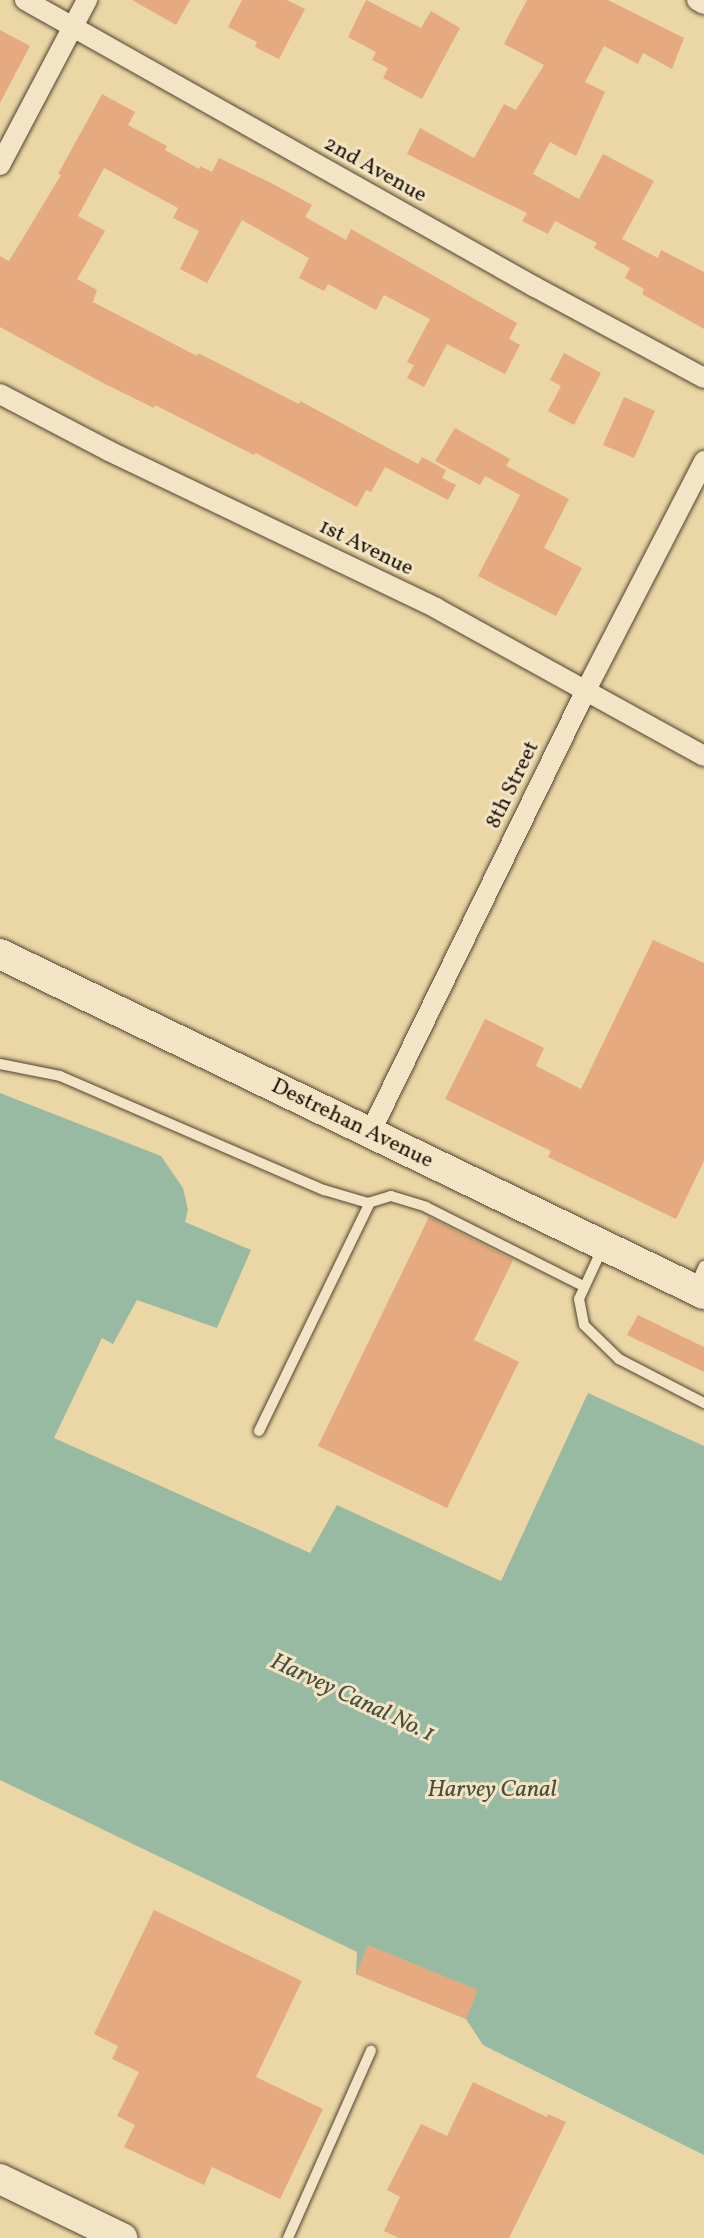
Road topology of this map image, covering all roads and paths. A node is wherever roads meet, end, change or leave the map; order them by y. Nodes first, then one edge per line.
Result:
1 (25, 0) edge
2 (87, 0) edge
3 (697, 0) edge
4 (704, 4) edge
5 (73, 27) junction
6 (0, 165) edge
7 (704, 378) edge
8 (0, 394) edge
9 (704, 461) edge
10 (586, 690) junction
11 (704, 756) edge
12 (0, 954) edge
13 (0, 1064) edge
14 (370, 1133) junction
15 (370, 1202) junction
16 (604, 1246) junction
17 (700, 1283) edge
18 (583, 1286) junction
19 (704, 1403) edge
20 (259, 1431) dead end
21 (371, 2051) dead end
22 (0, 2179) edge
23 (122, 2238) edge
24 (288, 2238) edge

1 - 5 street, 2nd Avenue
2 - 5 street
3 - 4 street
5 - 6 street
5 - 7 street, 2nd Avenue
8 - 10 street, 1st Avenue
9 - 10 street, 8th Street
10 - 11 street, 1st Avenue
10 - 14 street, 8th Street
12 - 14 main road, Destrehan Avenue
13 - 15 lane
14 - 16 main road, Destrehan Avenue
15 - 18 lane
15 - 20 lane
16 - 17 main road, Destrehan Avenue
16 - 18 lane
18 - 19 lane
21 - 24 lane
22 - 23 main road

